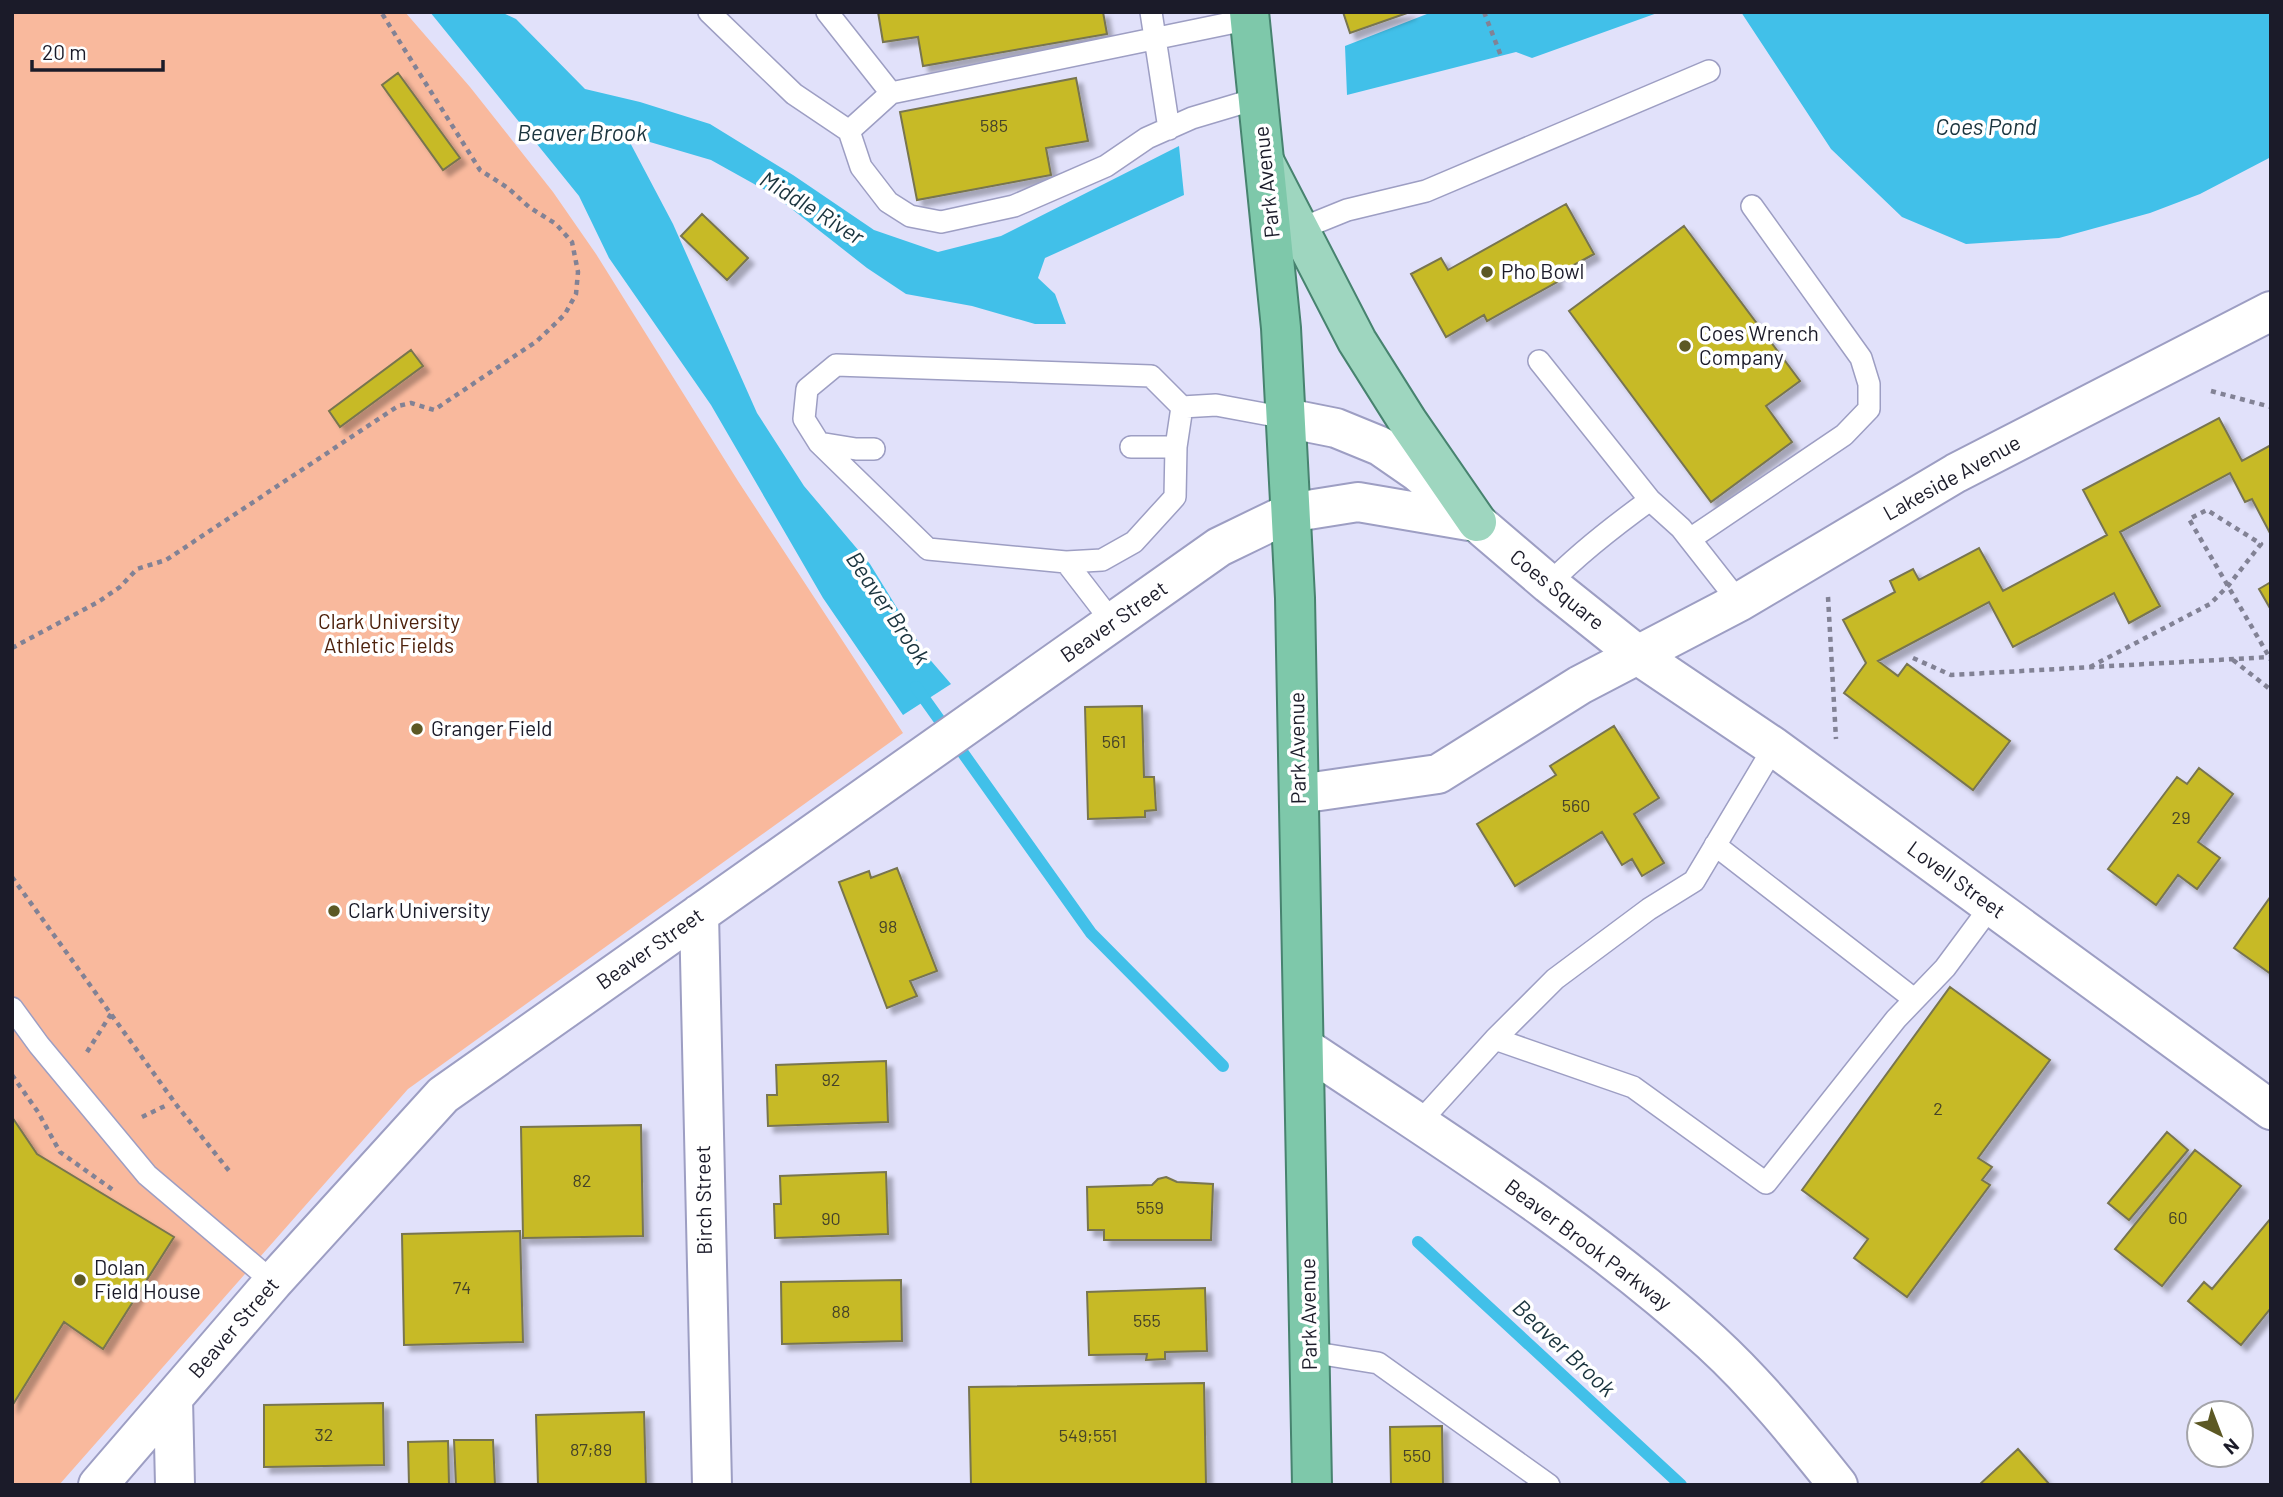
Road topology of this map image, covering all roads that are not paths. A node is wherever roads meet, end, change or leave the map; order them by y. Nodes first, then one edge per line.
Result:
1 (709, 12) edge
2 (827, 12) edge
3 (1151, 12) edge
4 (1250, 15) edge
5 (1154, 38) junction
6 (1709, 71) dead end
7 (891, 93) junction
8 (1259, 98) junction
9 (1169, 129) junction
10 (849, 131) junction
11 (1265, 163) junction
12 (1752, 206) dead end
13 (1300, 229) junction
14 (2271, 311) edge
15 (1539, 361) dead end
16 (1182, 407) junction
17 (1286, 418) junction
18 (819, 443) junction
19 (1131, 447) dead end
20 (1176, 447) junction
21 (874, 449) dead end
22 (1650, 500) junction
23 (1289, 513) junction
24 (1477, 522) junction
25 (1690, 539) junction
26 (1066, 562) junction
27 (1549, 584) junction
28 (1739, 602) junction
29 (1113, 623) junction
30 (1639, 656) junction
31 (1774, 747) junction
32 (1299, 794) junction
33 (1715, 845) junction
34 (1991, 906) junction
35 (699, 915) junction
36 (1914, 999) junction
37 (12, 1008) edge
38 (1495, 1039) junction
39 (1304, 1047) junction
40 (2271, 1110) edge
41 (1418, 1124) junction
42 (273, 1282) junction
43 (1310, 1352) junction
44 (173, 1399) junction
45 (98, 1485) edge
46 (175, 1485) edge
47 (712, 1485) edge
48 (1312, 1485) edge
49 (1549, 1485) edge
50 (1838, 1485) edge

1 - 10 lane
2 - 7 lane
3 - 5 lane
4 - 5 lane
4 - 8 highway, Park Avenue
5 - 7 lane
5 - 9 lane
6 - 13 lane
7 - 10 lane
8 - 9 lane
8 - 11 highway, Park Avenue
9 - 10 lane
11 - 13 main road
11 - 17 highway, Park Avenue
12 - 25 lane
13 - 24 main road
14 - 28 street, Lakeside Avenue
15 - 22 lane
16 - 17 lane
16 - 18 lane
16 - 20 lane
17 - 23 highway, Park Avenue
17 - 24 street, Coes Square
18 - 21 lane
18 - 26 lane
19 - 20 lane
20 - 26 lane
22 - 25 lane
22 - 27 lane
23 - 24 street
23 - 29 street, Beaver Street
23 - 32 highway, Park Avenue
24 - 27 street, Coes Square
25 - 28 lane
26 - 29 lane
27 - 30 street, Coes Square
28 - 30 street, Lakeside Avenue
29 - 35 street, Beaver Street
30 - 31 street, Lovell Street
30 - 32 street, Lakeside Avenue
31 - 33 lane
31 - 34 street, Lovell Street
32 - 39 highway, Park Avenue
33 - 36 lane
33 - 38 lane
34 - 36 lane
34 - 40 street, Lovell Street
35 - 42 street, Beaver Street
35 - 47 street, Birch Street
36 - 38 lane
37 - 42 lane
38 - 41 lane
39 - 41 street, Beaver Brook Parkway
39 - 43 highway, Park Avenue
41 - 50 street, Beaver Brook Parkway
42 - 44 street, Beaver Street
43 - 48 highway, Park Avenue
43 - 49 lane
44 - 45 street, Beaver Street
44 - 46 street

